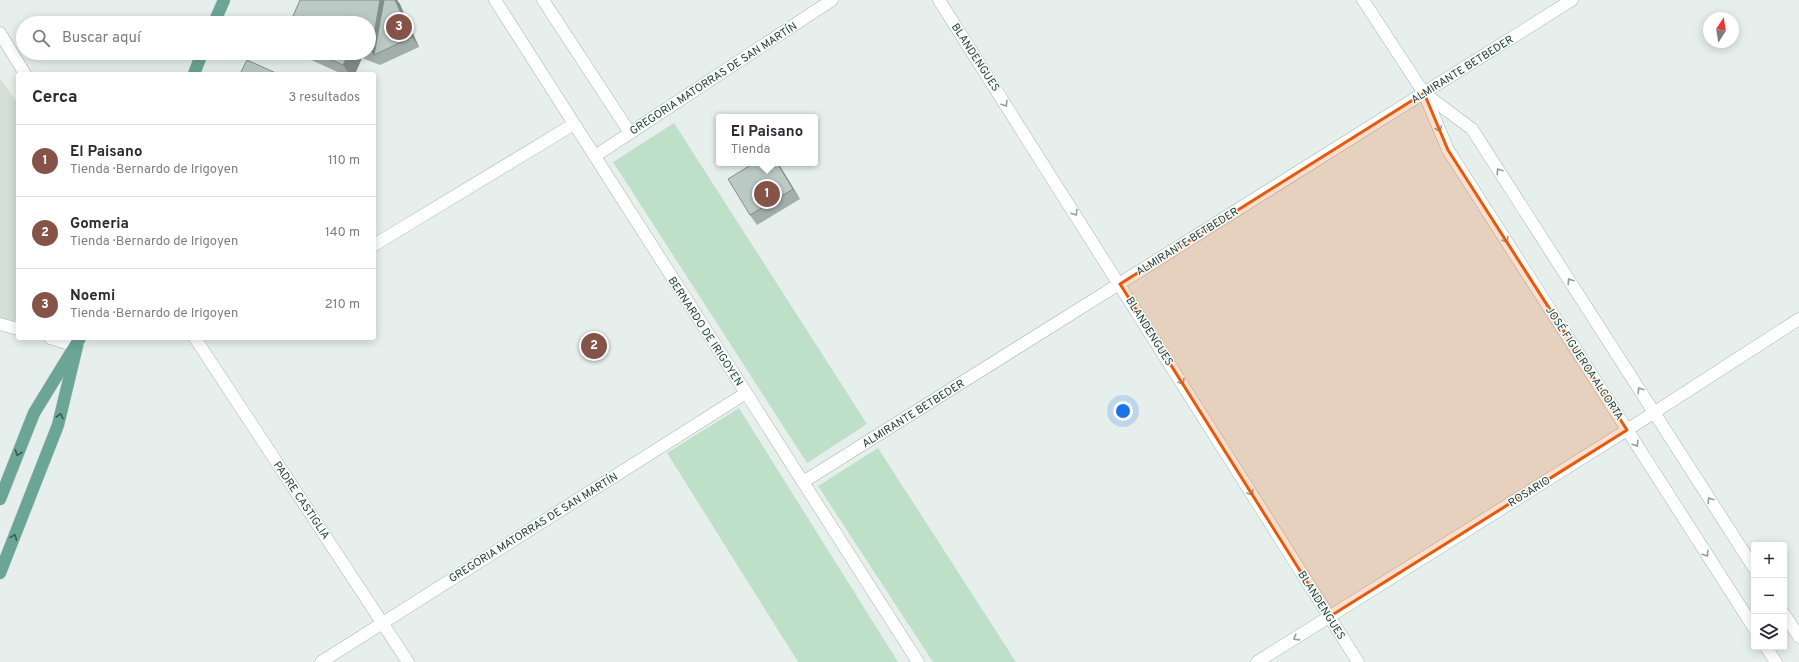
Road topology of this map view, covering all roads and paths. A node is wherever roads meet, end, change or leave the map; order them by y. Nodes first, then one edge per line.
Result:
1 (224, 0) edge
2 (495, 0) edge
3 (543, 0) edge
4 (832, 0) edge
5 (939, 0) edge
6 (1364, 0) edge
7 (1572, 0) edge
8 (217, 16) edge
9 (0, 33) edge
10 (16, 59) edge
11 (16, 60) edge
12 (199, 60) edge
13 (24, 72) edge
14 (195, 72) edge
15 (1424, 93) junction
16 (574, 124) junction
17 (630, 133) junction
18 (595, 156) junction
19 (376, 244) edge
20 (1120, 284) junction
21 (1799, 319) edge
22 (0, 324) edge
23 (16, 328) edge
24 (64, 340) edge
25 (196, 340) edge
26 (79, 342) edge
27 (746, 393) junction
28 (1654, 413) junction
29 (1627, 430) junction
30 (803, 482) junction
31 (0, 499) edge
32 (1751, 563) edge
33 (0, 573) edge
34 (1329, 617) junction
35 (1787, 619) edge
36 (383, 622) junction
37 (1751, 623) edge
38 (1799, 637) edge
39 (1768, 650) edge
40 (321, 662) edge
41 (408, 662) edge
42 (918, 662) edge
43 (1257, 662) edge
44 (1358, 662) edge
45 (1776, 662) edge

1 - 8 main road
2 - 16 street, BERNARDO DE IRIGOYEN
3 - 17 street
4 - 17 street, GREGORIA MATORRAS DE SAN MARTÍN
5 -> 20 street, BLANDENGUES
6 - 15 street, JOSÉ FIGUEROA ALCORTA
7 - 15 street, ALMIRANTE BETBEDER
9 - 10 street
11 - 13 street
12 - 14 main road
15 - 20 street, ALMIRANTE BETBEDER
28 -> 15 street, JOSÉ FIGUEROA ALCORTA
15 -> 29 street, JOSÉ FIGUEROA ALCORTA
16 - 18 street, BERNARDO DE IRIGOYEN
16 - 19 street
17 - 18 street, GREGORIA MATORRAS DE SAN MARTÍN
18 - 27 street, BERNARDO DE IRIGOYEN
20 - 30 street, ALMIRANTE BETBEDER
20 -> 34 street, BLANDENGUES
21 - 28 street, ROSARIO
22 - 23 street
24 - 26 street
25 - 36 street, PADRE CASTIGLIA
26 -> 31 main road
33 -> 26 main road
27 - 30 street, BERNARDO DE IRIGOYEN
27 - 36 street, GREGORIA MATORRAS DE SAN MARTÍN
28 - 29 street, ROSARIO
32 -> 28 street, JOSÉ FIGUEROA ALCORTA
29 - 34 street, ROSARIO
29 -> 37 street, JOSÉ FIGUEROA ALCORTA
30 - 42 street, BERNARDO DE IRIGOYEN
34 -> 43 street, ROSARIO
34 - 44 street, BLANDENGUES
35 - 38 street
36 - 40 street, GREGORIA MATORRAS DE SAN MARTÍN
36 - 41 street, PADRE CASTIGLIA
39 - 45 street

